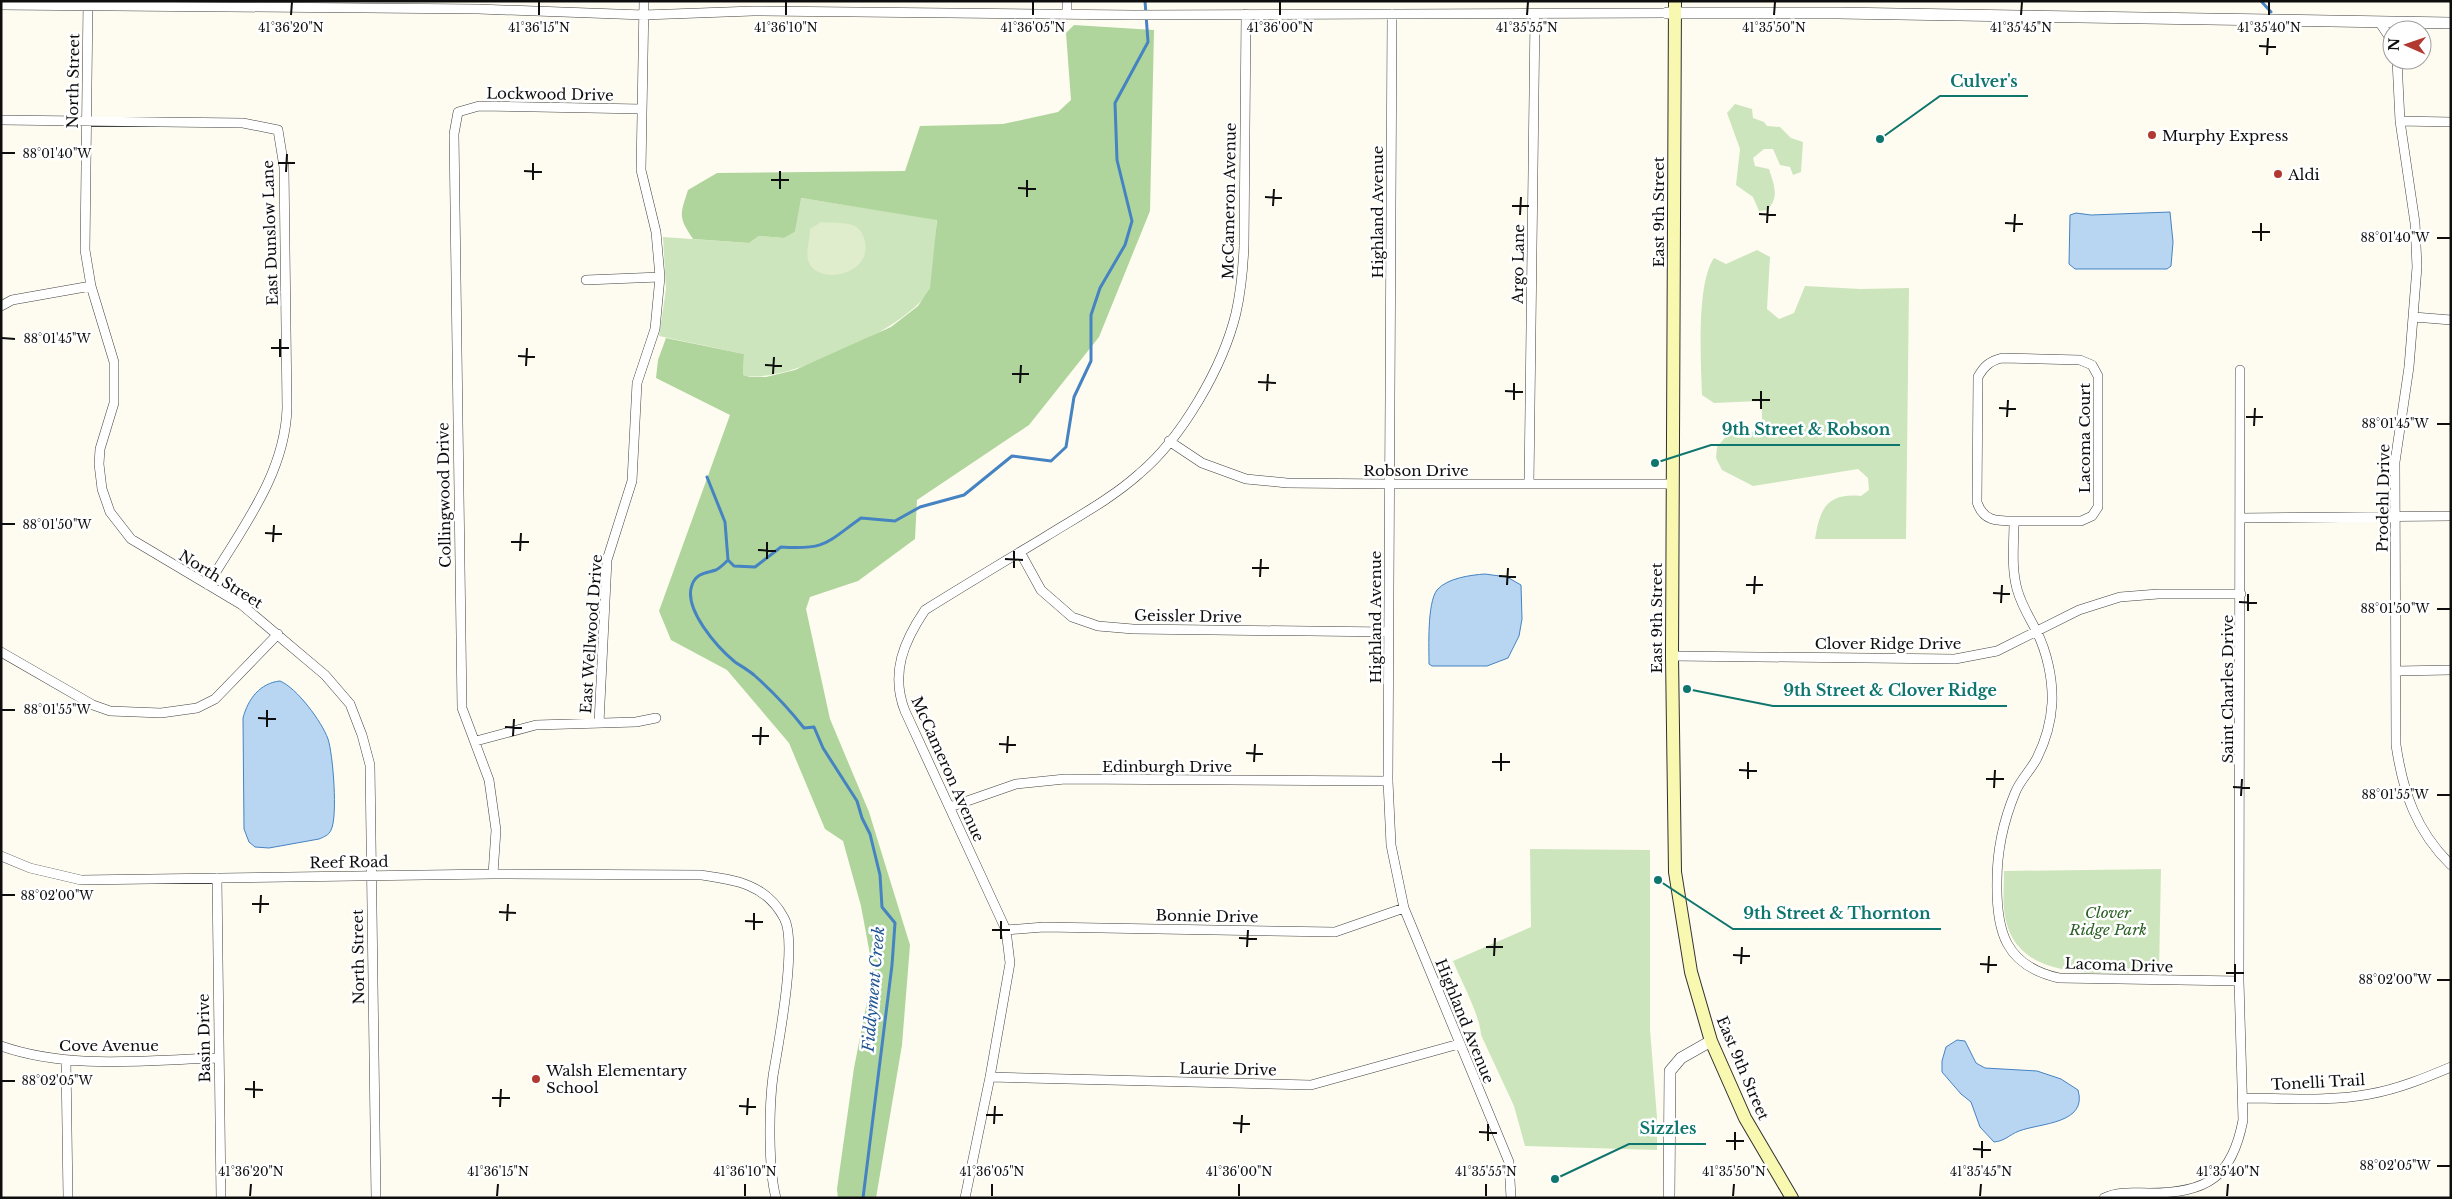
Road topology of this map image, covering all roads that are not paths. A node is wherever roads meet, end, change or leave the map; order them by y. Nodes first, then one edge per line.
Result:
1 (644, 1) edge
2 (1067, 1) edge
3 (88, 3) edge
4 (276, 4) edge
5 (1, 5) edge
6 (478, 5) edge
7 (1672, 9) edge
8 (1067, 14) junction
9 (1246, 14) junction
10 (1392, 14) junction
11 (1535, 14) junction
12 (644, 15) junction
13 (2380, 23) joint
14 (2451, 23) edge
15 (2432, 25) edge
16 (2382, 26) edge
17 (2397, 70) edge
18 (642, 110) junction
19 (458, 112) joint
20 (1, 120) edge
21 (85, 120) junction
22 (2400, 121) junction
23 (2451, 122) edge
24 (660, 276) junction
25 (586, 280) dead end
26 (91, 286) junction
27 (1, 306) edge
28 (2414, 317) junction
29 (2451, 320) edge
30 (2240, 370) dead end
31 (1169, 441) junction
32 (1390, 484) junction
33 (1529, 484) junction
34 (1672, 484) junction
35 (2451, 516) edge
36 (2240, 518) junction
37 (2394, 518) junction
38 (2014, 521) junction
39 (1020, 552) junction
40 (208, 585) junction
41 (2241, 594) junction
42 (1390, 632) junction
43 (2037, 632) junction
44 (278, 634) junction
45 (1, 652) edge
46 (1672, 656) junction
47 (2451, 670) edge
48 (2396, 671) junction
49 (656, 718) dead end
50 (599, 723) junction
51 (476, 741) junction
52 (1388, 782) junction
53 (950, 807) junction
54 (1, 856) edge
55 (2451, 865) edge
56 (493, 874) junction
57 (370, 876) junction
58 (217, 878) junction
59 (1404, 908) junction
60 (1006, 930) junction
61 (2239, 981) junction
62 (1711, 1042) junction
63 (1459, 1044) junction
64 (1, 1046) edge
65 (218, 1058) junction
66 (66, 1061) junction
67 (2451, 1068) edge
68 (990, 1076) junction
69 (2243, 1098) junction
70 (68, 1198) edge
71 (221, 1198) edge
72 (376, 1198) edge
73 (776, 1198) edge
74 (965, 1198) edge
75 (1511, 1198) edge
76 (1669, 1198) edge
77 (1792, 1198) edge
78 (2104, 1198) edge

1 - 12 street, East Wellwood Drive
2 - 8 street
3 - 4 street
3 - 5 street
3 - 21 street, North Street
4 - 6 street
6 - 12 street
7 - 11 street
7 - 13 street
7 - 34 main road, East 9th Street
8 - 9 street
8 - 12 street
9 - 10 street
9 - 31 street, McCameron Avenue
10 - 11 street
10 - 32 street, Highland Avenue
11 - 33 street, Argo Lane
12 - 18 street, East Wellwood Drive
13 - 16 street
14 - 15 street
17 - 22 street, Prodehl Drive
18 - 19 street, Lockwood Drive
18 - 24 street, East Wellwood Drive
19 - 51 street, Collingwood Drive
20 - 21 street
21 - 26 street, North Street
21 - 40 street, East Dunslow Lane
22 - 23 street
22 - 28 street, Prodehl Drive
24 - 25 street
24 - 50 street, East Wellwood Drive
26 - 27 street
26 - 40 street, North Street
28 - 29 street
28 - 37 street, Prodehl Drive
30 - 36 street, Saint Charles Drive
31 - 32 street, Robson Drive
31 - 39 street, McCameron Avenue
32 - 33 street, Robson Drive
32 - 42 street, Highland Avenue
33 - 34 street, Robson Drive
34 - 46 main road, East 9th Street
35 - 37 street
36 - 37 street
36 - 41 street, Saint Charles Drive
37 - 48 street, Prodehl Drive
38 - 38 street, Lacoma Court
38 - 43 street
39 - 42 street, Geissler Drive
39 - 53 street, McCameron Avenue
40 - 44 street, North Street
41 - 43 street, Clover Ridge Drive
41 - 61 street, Saint Charles Drive
42 - 52 street, Highland Avenue
43 - 46 street, Clover Ridge Drive
43 - 61 street, Lacoma Drive
44 - 45 street
44 - 57 street, North Street
46 - 62 main road, East 9th Street
47 - 48 street
48 - 55 street, Prodehl Drive
49 - 50 street
50 - 51 street
51 - 56 street, Collingwood Drive
52 - 53 street, Edinburgh Drive
52 - 59 street, Highland Avenue
53 - 60 street, McCameron Avenue
54 - 58 street, Reef Road
56 - 57 street, Reef Road
56 - 73 street, Reef Road
57 - 58 street, Reef Road
57 - 72 street, North Street
58 - 65 street, Basin Drive
59 - 60 street, Bonnie Drive
59 - 63 street, Highland Avenue
60 - 68 street, McCameron Avenue
61 - 69 street, Saint Charles Drive
62 - 76 street
62 - 77 main road, East 9th Street
63 - 68 street, Laurie Drive
63 - 75 street, Highland Avenue
64 - 66 street, Cove Avenue
65 - 66 street, Cove Avenue
65 - 71 street, Basin Drive
66 - 70 street
67 - 69 street, Tonelli Trail
68 - 74 street, McCameron Avenue
69 - 78 street, Saint Charles Drive

